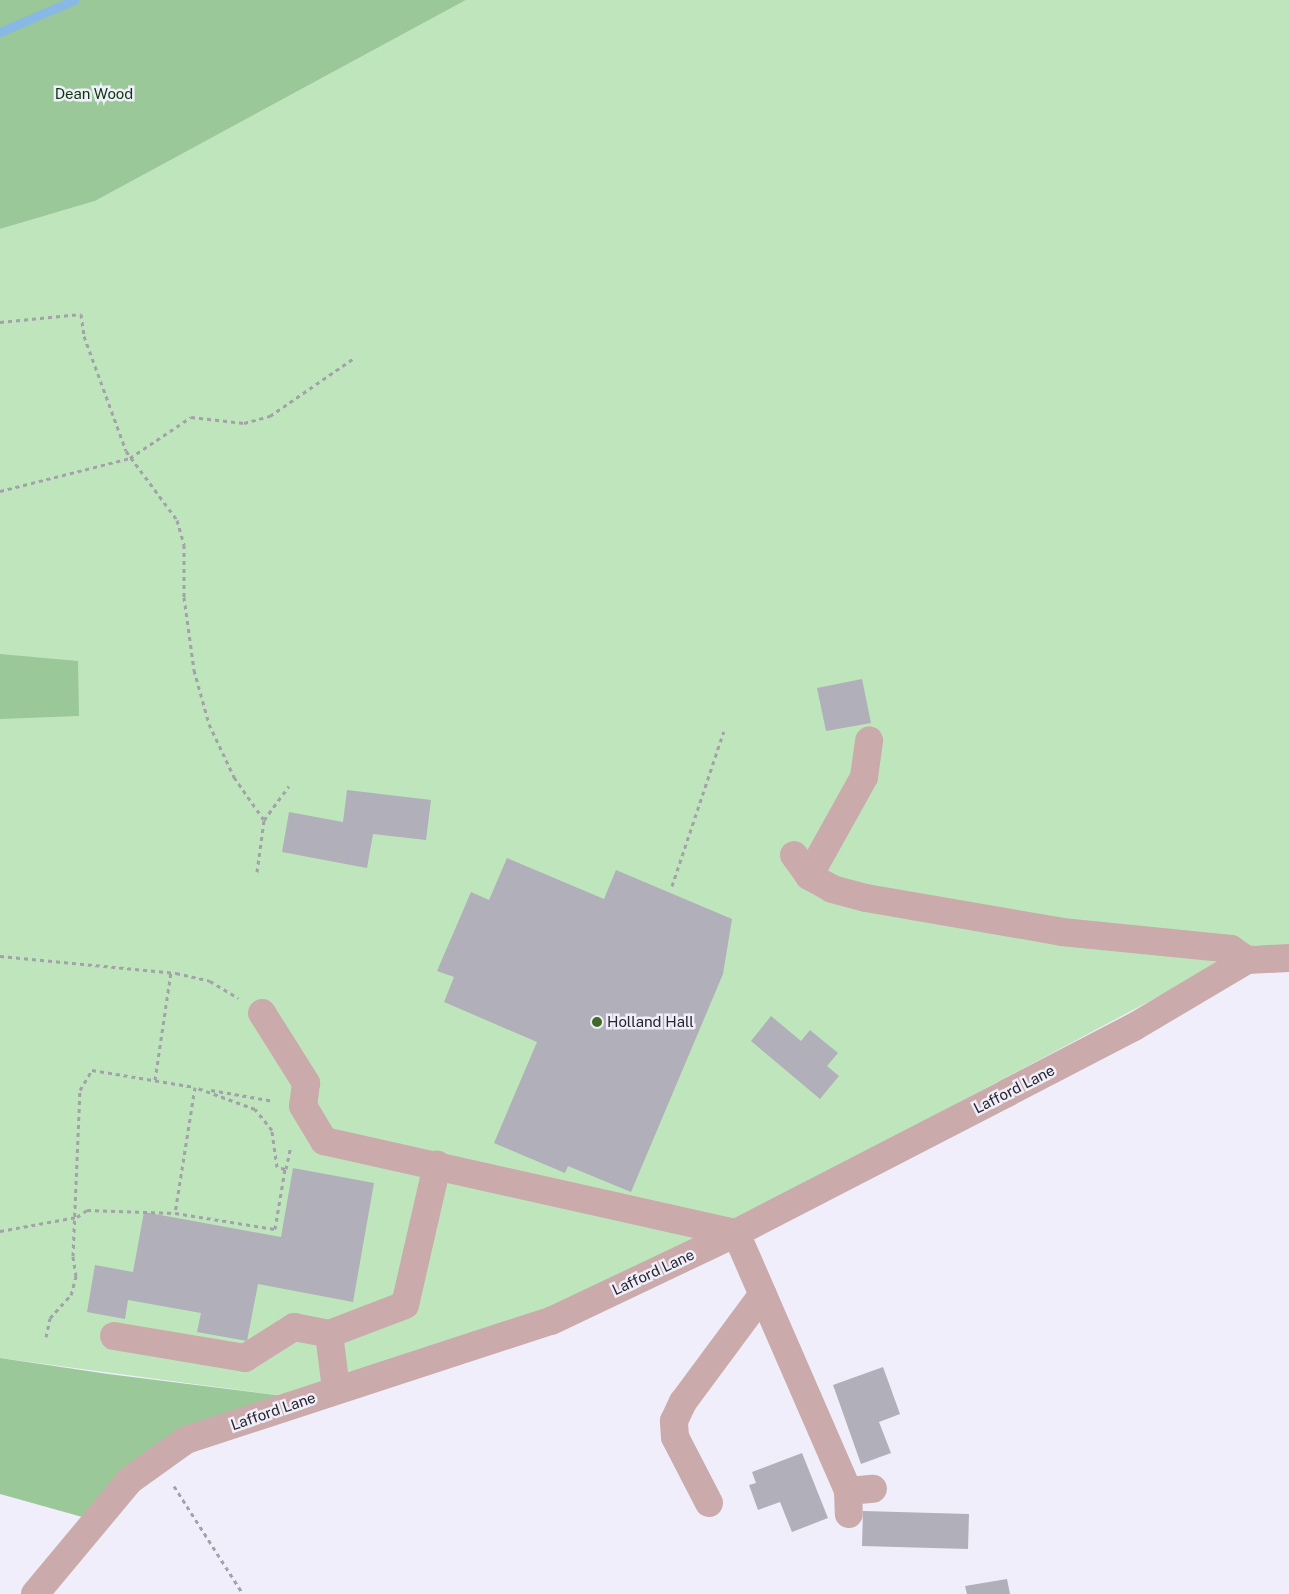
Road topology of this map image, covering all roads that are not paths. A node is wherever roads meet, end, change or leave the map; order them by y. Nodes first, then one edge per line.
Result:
1 (869, 740) dead end
2 (1289, 958) edge
3 (1247, 960) junction
4 (262, 1013) road end
5 (437, 1165) junction
6 (736, 1233) junction
7 (763, 1294) junction
8 (330, 1334) junction
9 (114, 1336) dead end
10 (336, 1389) junction
11 (856, 1498) dead end
12 (708, 1503) dead end
13 (35, 1594) edge

1 - 3 street
2 - 3 street, Lafford Lane
3 - 6 street, Lafford Lane
4 - 5 street
5 - 6 street
5 - 8 street
6 - 7 street
6 - 10 street, Lafford Lane
7 - 11 street
7 - 12 street
8 - 9 street
8 - 10 street
10 - 13 street, Lafford Lane

